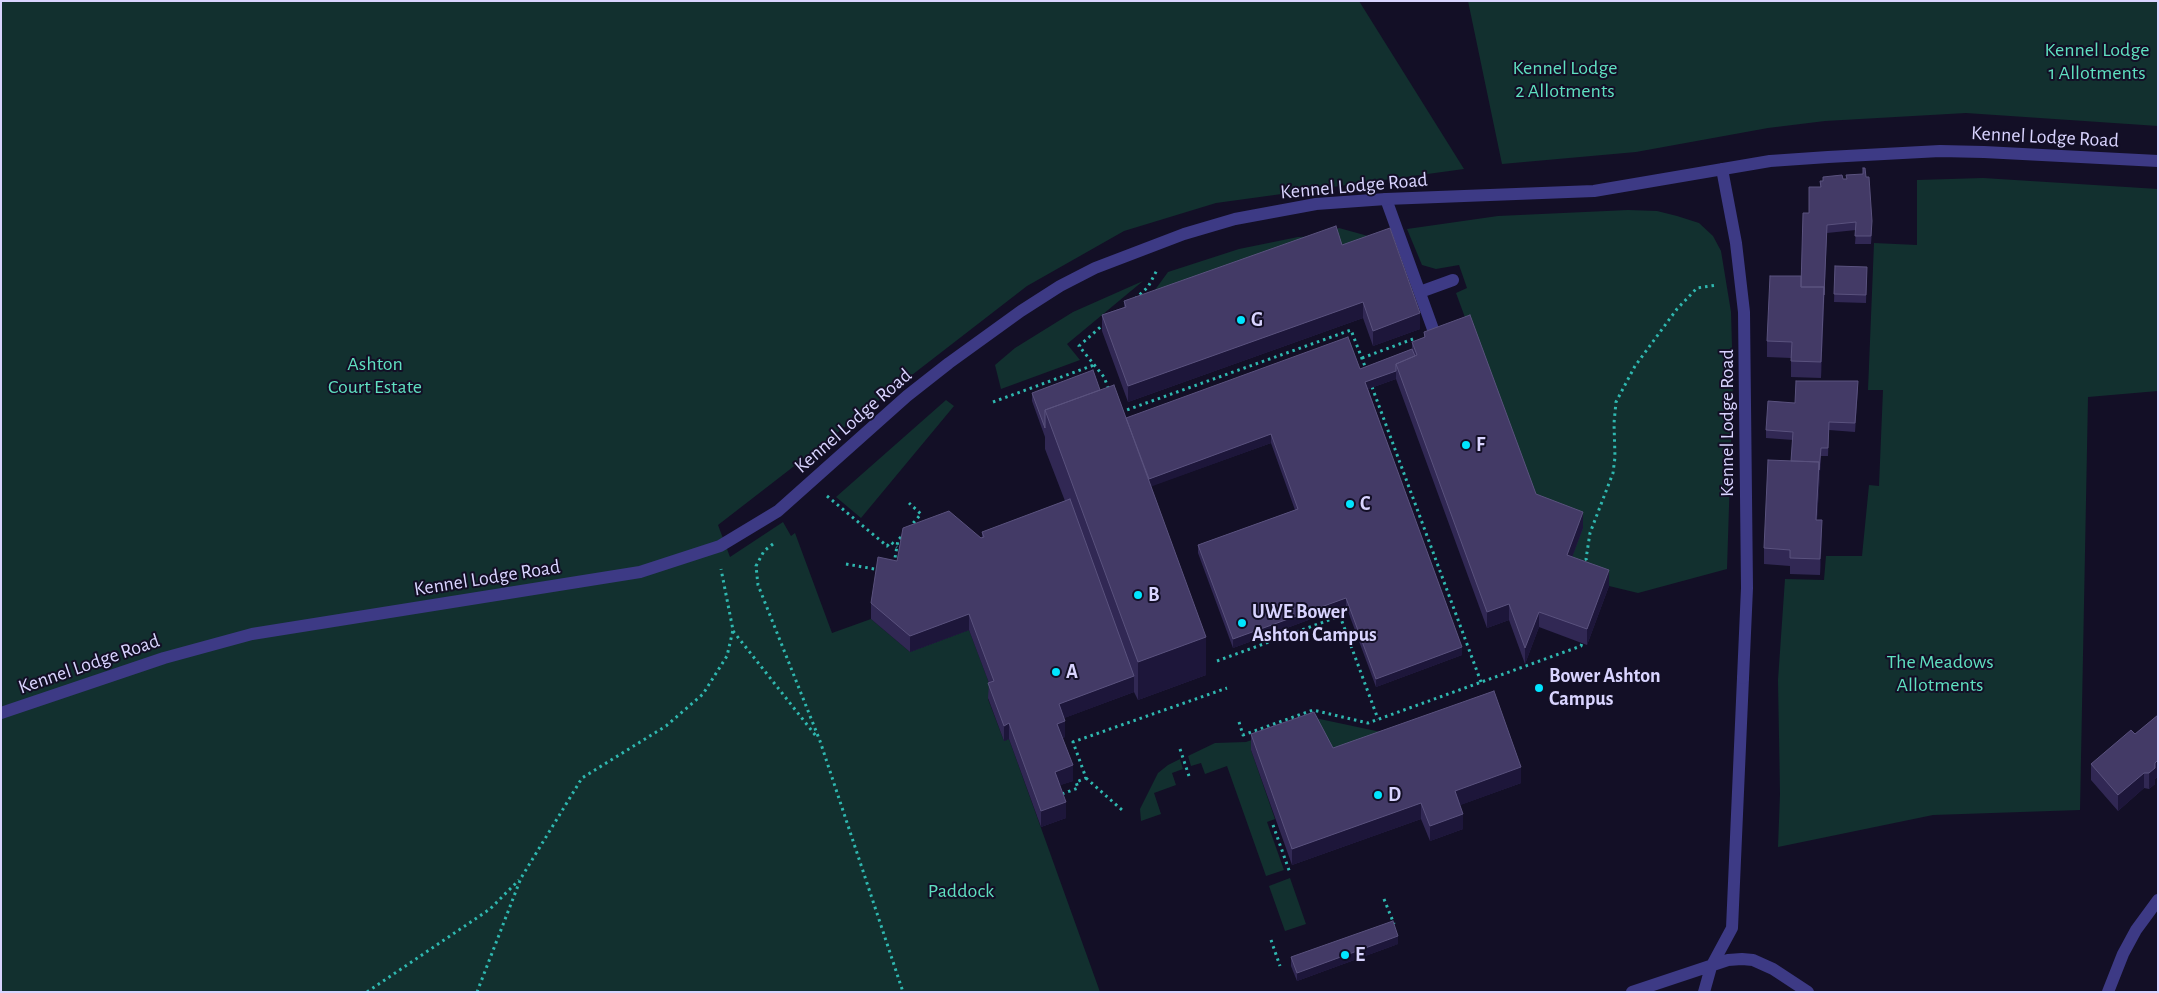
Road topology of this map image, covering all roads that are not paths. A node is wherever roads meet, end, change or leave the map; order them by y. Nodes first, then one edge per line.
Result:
1 (2158, 161) edge
2 (1722, 169) junction
3 (1386, 199) junction
4 (1454, 280) dead end
5 (1420, 292) junction
6 (1434, 332) edge
7 (1, 713) edge
8 (2158, 900) edge
9 (1711, 967) junction
10 (1632, 992) edge
11 (1704, 992) edge
12 (1808, 992) edge
13 (2108, 992) edge

1 - 2 street, Kennel Lodge Road
2 - 3 street, Kennel Lodge Road
2 - 9 street, Kennel Lodge Road
3 - 5 street
3 - 7 street, Kennel Lodge Road
4 - 5 street
5 - 6 street
8 - 13 street
9 - 10 street
9 - 11 street, Kennel Lodge Road
9 - 12 street

